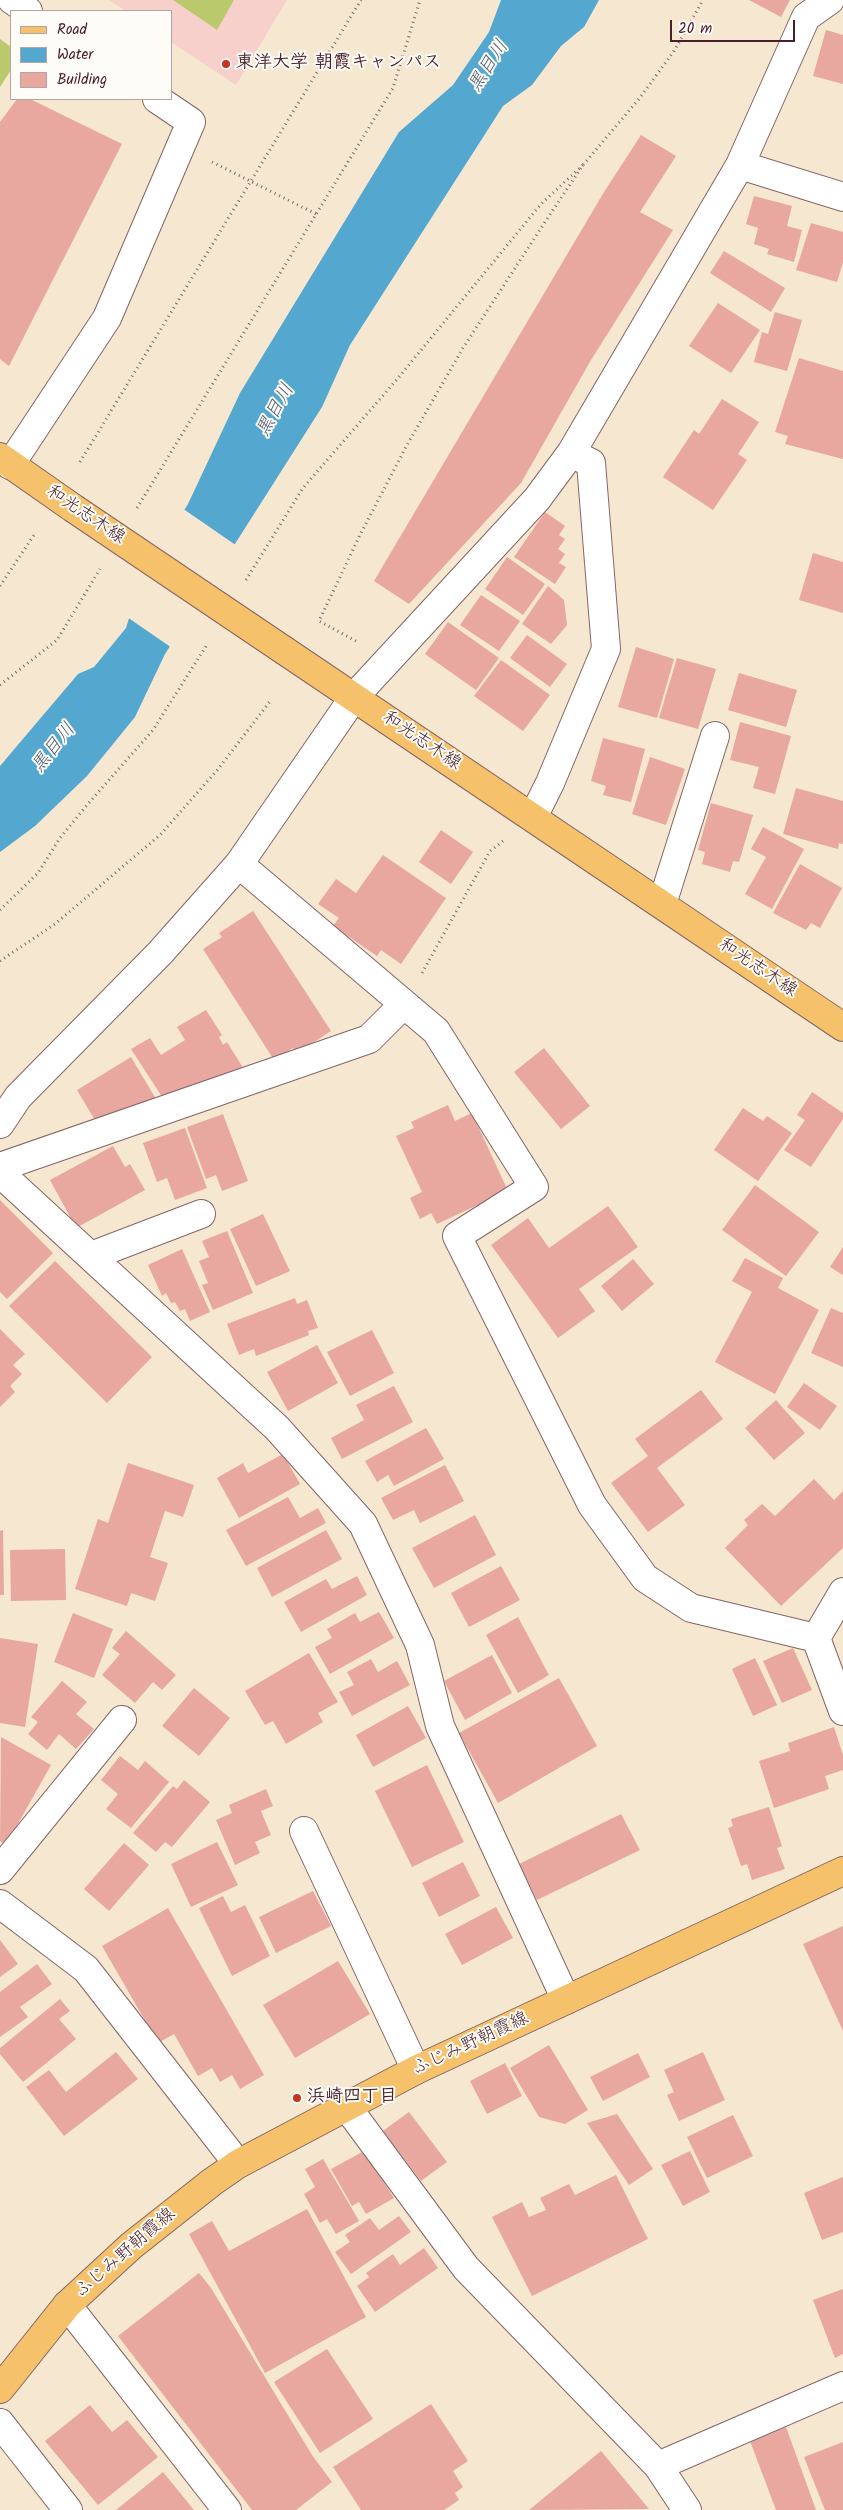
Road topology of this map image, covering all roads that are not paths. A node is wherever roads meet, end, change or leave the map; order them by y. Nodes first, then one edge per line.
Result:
1 (12, 0) edge
2 (830, 0) edge
3 (27, 10) edge
4 (158, 100) edge
5 (740, 165) junction
6 (843, 197) edge
7 (570, 453) junction
8 (5, 461) edge
9 (354, 697) junction
10 (715, 736) dead end
11 (533, 817) junction
12 (239, 864) junction
13 (662, 904) junction
14 (404, 1004) junction
15 (843, 1027) edge
16 (9, 1096) edge
17 (0, 1124) edge
18 (0, 1167) edge
19 (0, 1173) edge
20 (201, 1214) dead end
21 (91, 1256) junction
22 (843, 1592) edge
23 (816, 1638) junction
24 (843, 1711) edge
25 (122, 1720) dead end
26 (304, 1831) dead end
27 (0, 1870) edge
28 (843, 1871) edge
29 (0, 1904) edge
30 (566, 2000) junction
31 (416, 2070) junction
32 (346, 2107) junction
33 (238, 2164) junction
34 (67, 2305) junction
35 (843, 2386) edge
36 (0, 2389) edge
37 (0, 2423) edge
38 (658, 2466) junction
39 (68, 2510) edge
40 (227, 2510) edge
41 (687, 2510) edge

1 - 3 street
2 - 5 street
4 - 8 street
5 - 6 street
5 - 7 street
7 - 9 street
7 - 11 street
8 - 9 main road, 和光志木線, bridge
9 - 11 main road, 和光志木線
9 - 12 street
10 - 13 street
11 - 13 main road, 和光志木線
12 - 14 street
12 - 16 street
13 - 15 main road, 和光志木線
14 - 18 street
14 - 23 street
16 - 17 street
19 - 21 street
20 - 21 street
21 - 30 street
22 - 23 street
23 - 24 street
25 - 27 street
26 - 31 street
28 - 30 main road, ふじみ野朝霞線
29 - 33 street
30 - 31 main road, ふじみ野朝霞線
31 - 32 main road, ふじみ野朝霞線
32 - 33 main road, ふじみ野朝霞線
32 - 38 street
33 - 34 main road, ふじみ野朝霞線
34 - 36 main road, ふじみ野朝霞線
34 - 40 street
35 - 38 street
37 - 39 street
38 - 41 street

